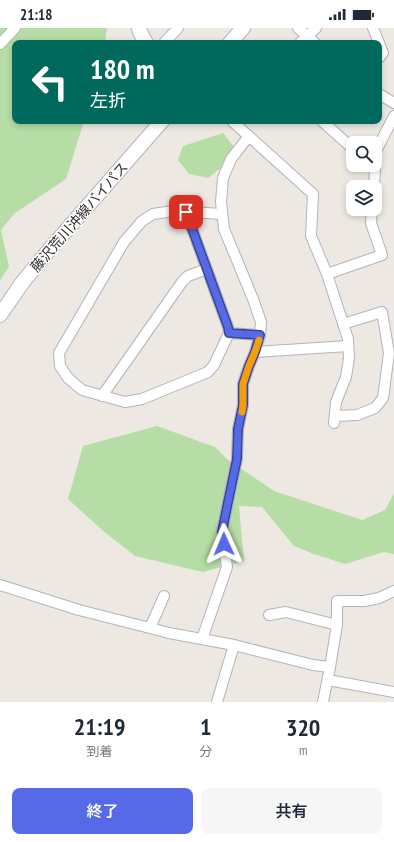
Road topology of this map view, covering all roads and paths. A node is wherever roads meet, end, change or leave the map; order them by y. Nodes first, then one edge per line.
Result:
1 (15, 28) edge
2 (139, 28) edge
3 (178, 28) edge
4 (243, 28) edge
5 (298, 28) edge
6 (316, 28) edge
7 (374, 28) edge
8 (303, 39) edge
9 (144, 40) edge
10 (167, 40) edge
11 (233, 40) edge
12 (378, 40) edge
13 (0, 44) edge
14 (382, 96) edge
15 (394, 103) edge
16 (394, 116) edge
17 (159, 124) edge
18 (235, 124) edge
19 (325, 124) edge
20 (249, 136) junction
21 (382, 139) edge
22 (346, 143) edge
23 (186, 212) junction
24 (222, 214) junction
25 (372, 216) edge
26 (207, 269) junction
27 (327, 274) junction
28 (0, 315) edge
29 (343, 324) junction
30 (229, 333) junction
31 (260, 335) junction
32 (348, 346) junction
33 (255, 352) junction
34 (102, 396) junction
35 (0, 585) edge
36 (394, 591) edge
37 (164, 596) dead end
38 (269, 615) dead end
39 (337, 625) junction
40 (150, 628) junction
41 (202, 639) junction
42 (234, 645) junction
43 (330, 667) junction
44 (328, 680) junction
45 (394, 692) edge
46 (217, 702) edge
47 (323, 702) edge

1 - 13 street
2 - 9 main road
3 - 10 street
4 - 11 main road
5 - 8 street
6 - 8 street
7 - 12 street
14 - 15 street
16 - 21 street
17 - 28 main road, 藤沢荒川沖線バイパス
18 - 20 street
19 - 22 street
20 - 24 street
20 - 27 street
23 - 24 street
23 - 26 street
23 - 34 street
24 - 31 street
25 - 27 street
26 - 30 street
26 - 34 street
27 - 29 street
29 - 32 street
29 - 32 street
30 - 31 street
30 - 34 street
31 - 33 street
32 - 33 street
33 - 41 street
35 - 40 street
36 - 39 street
37 - 40 street
38 - 39 street
39 - 43 street
40 - 41 street
41 - 42 street
42 - 43 street
42 - 46 street
43 - 44 street
44 - 45 street
44 - 47 street

